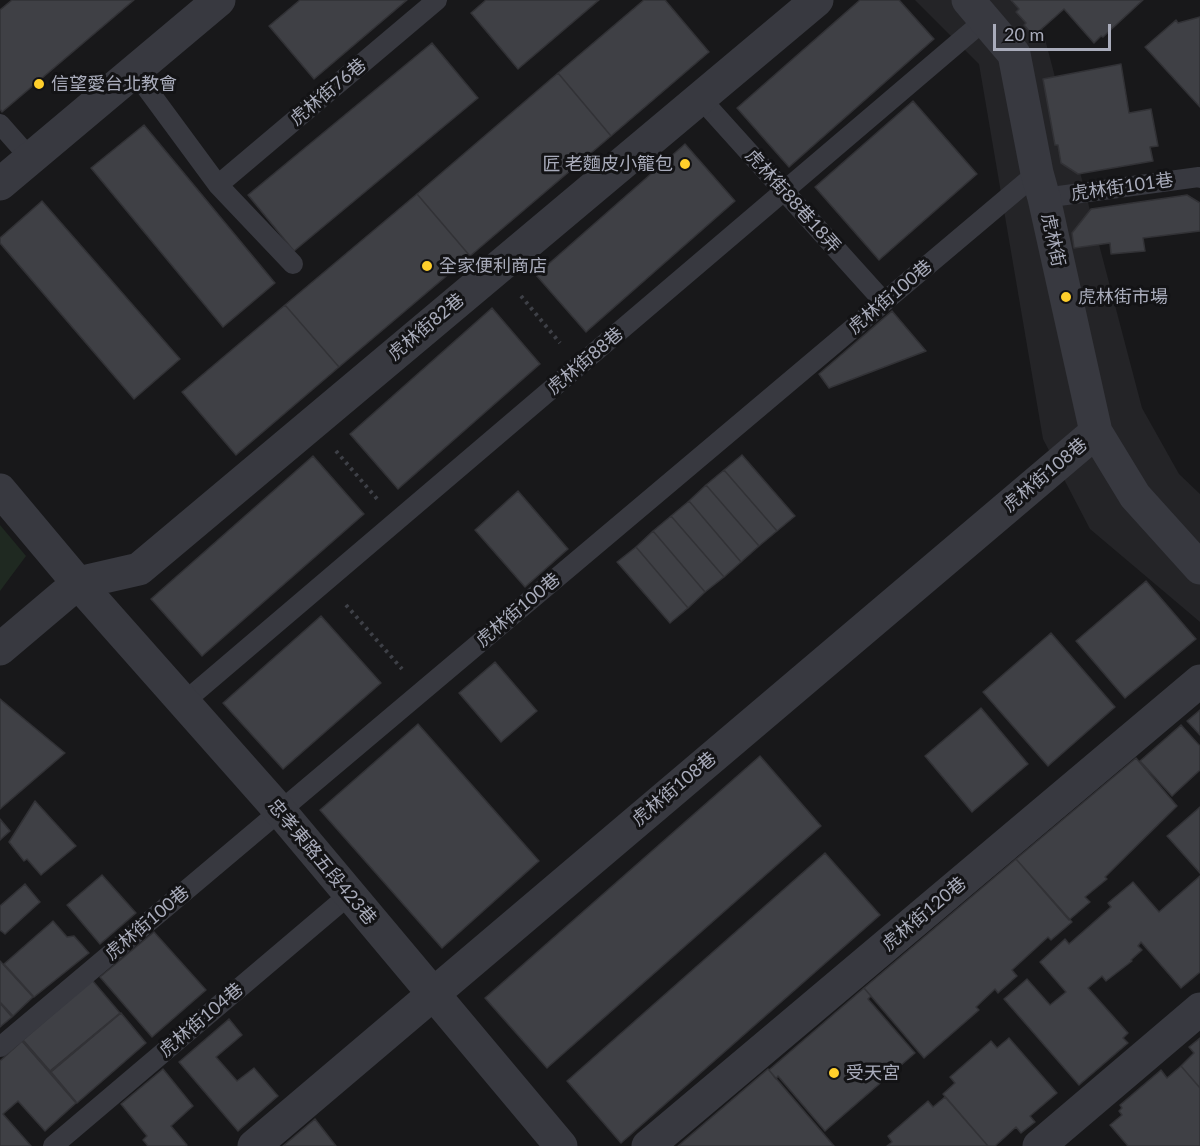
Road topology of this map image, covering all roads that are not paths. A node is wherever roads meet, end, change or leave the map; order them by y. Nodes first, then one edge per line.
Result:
1 (219, 0) edge
2 (437, 0) edge
3 (817, 0) edge
4 (977, 9) edge
5 (134, 71) junction
6 (701, 99) junction
7 (0, 124) edge
8 (30, 158) junction
9 (1200, 178) edge
10 (0, 184) edge
11 (218, 185) junction
12 (1040, 186) junction
13 (784, 191) junction
14 (292, 264) dead end
15 (884, 302) junction
16 (1096, 432) junction
17 (0, 490) edge
18 (1200, 568) edge
19 (78, 583) junction
20 (0, 649) edge
21 (1200, 681) edge
22 (184, 702) junction
23 (280, 811) junction
24 (349, 894) junction
25 (433, 993) junction
26 (1200, 1009) edge
27 (0, 1047) edge
28 (53, 1146) edge
29 (254, 1146) edge
30 (561, 1146) edge
31 (648, 1146) edge
32 (1039, 1146) edge

1 - 5 street
2 - 11 lane, 虎林街76巷
3 - 6 street, 虎林街82巷
4 - 12 street, 虎林街
4 - 13 lane, 虎林街88巷
5 - 8 street
5 - 11 lane
6 - 13 lane, 虎林街88巷18弄
6 - 19 street, 虎林街82巷
7 - 8 lane
8 - 10 street
9 - 12 lane, 虎林街101巷
11 - 14 lane
12 - 15 lane, 虎林街100巷
12 - 16 street, 虎林街
13 - 15 lane, 虎林街88巷18弄
13 - 22 lane, 虎林街88巷
15 - 23 lane, 虎林街100巷
16 - 18 street, 虎林街
16 - 25 street, 虎林街108巷
17 - 19 street, 忠孝東路五段423巷
19 - 20 street
19 - 22 street, 忠孝東路五段423巷
21 - 31 street, 虎林街120巷
22 - 23 street, 忠孝東路五段423巷
23 - 24 street, 忠孝東路五段423巷
23 - 27 lane, 虎林街100巷
24 - 25 street, 忠孝東路五段423巷
24 - 28 lane, 虎林街104巷
25 - 29 street, 虎林街108巷
25 - 30 street, 忠孝東路五段423巷
26 - 32 street

